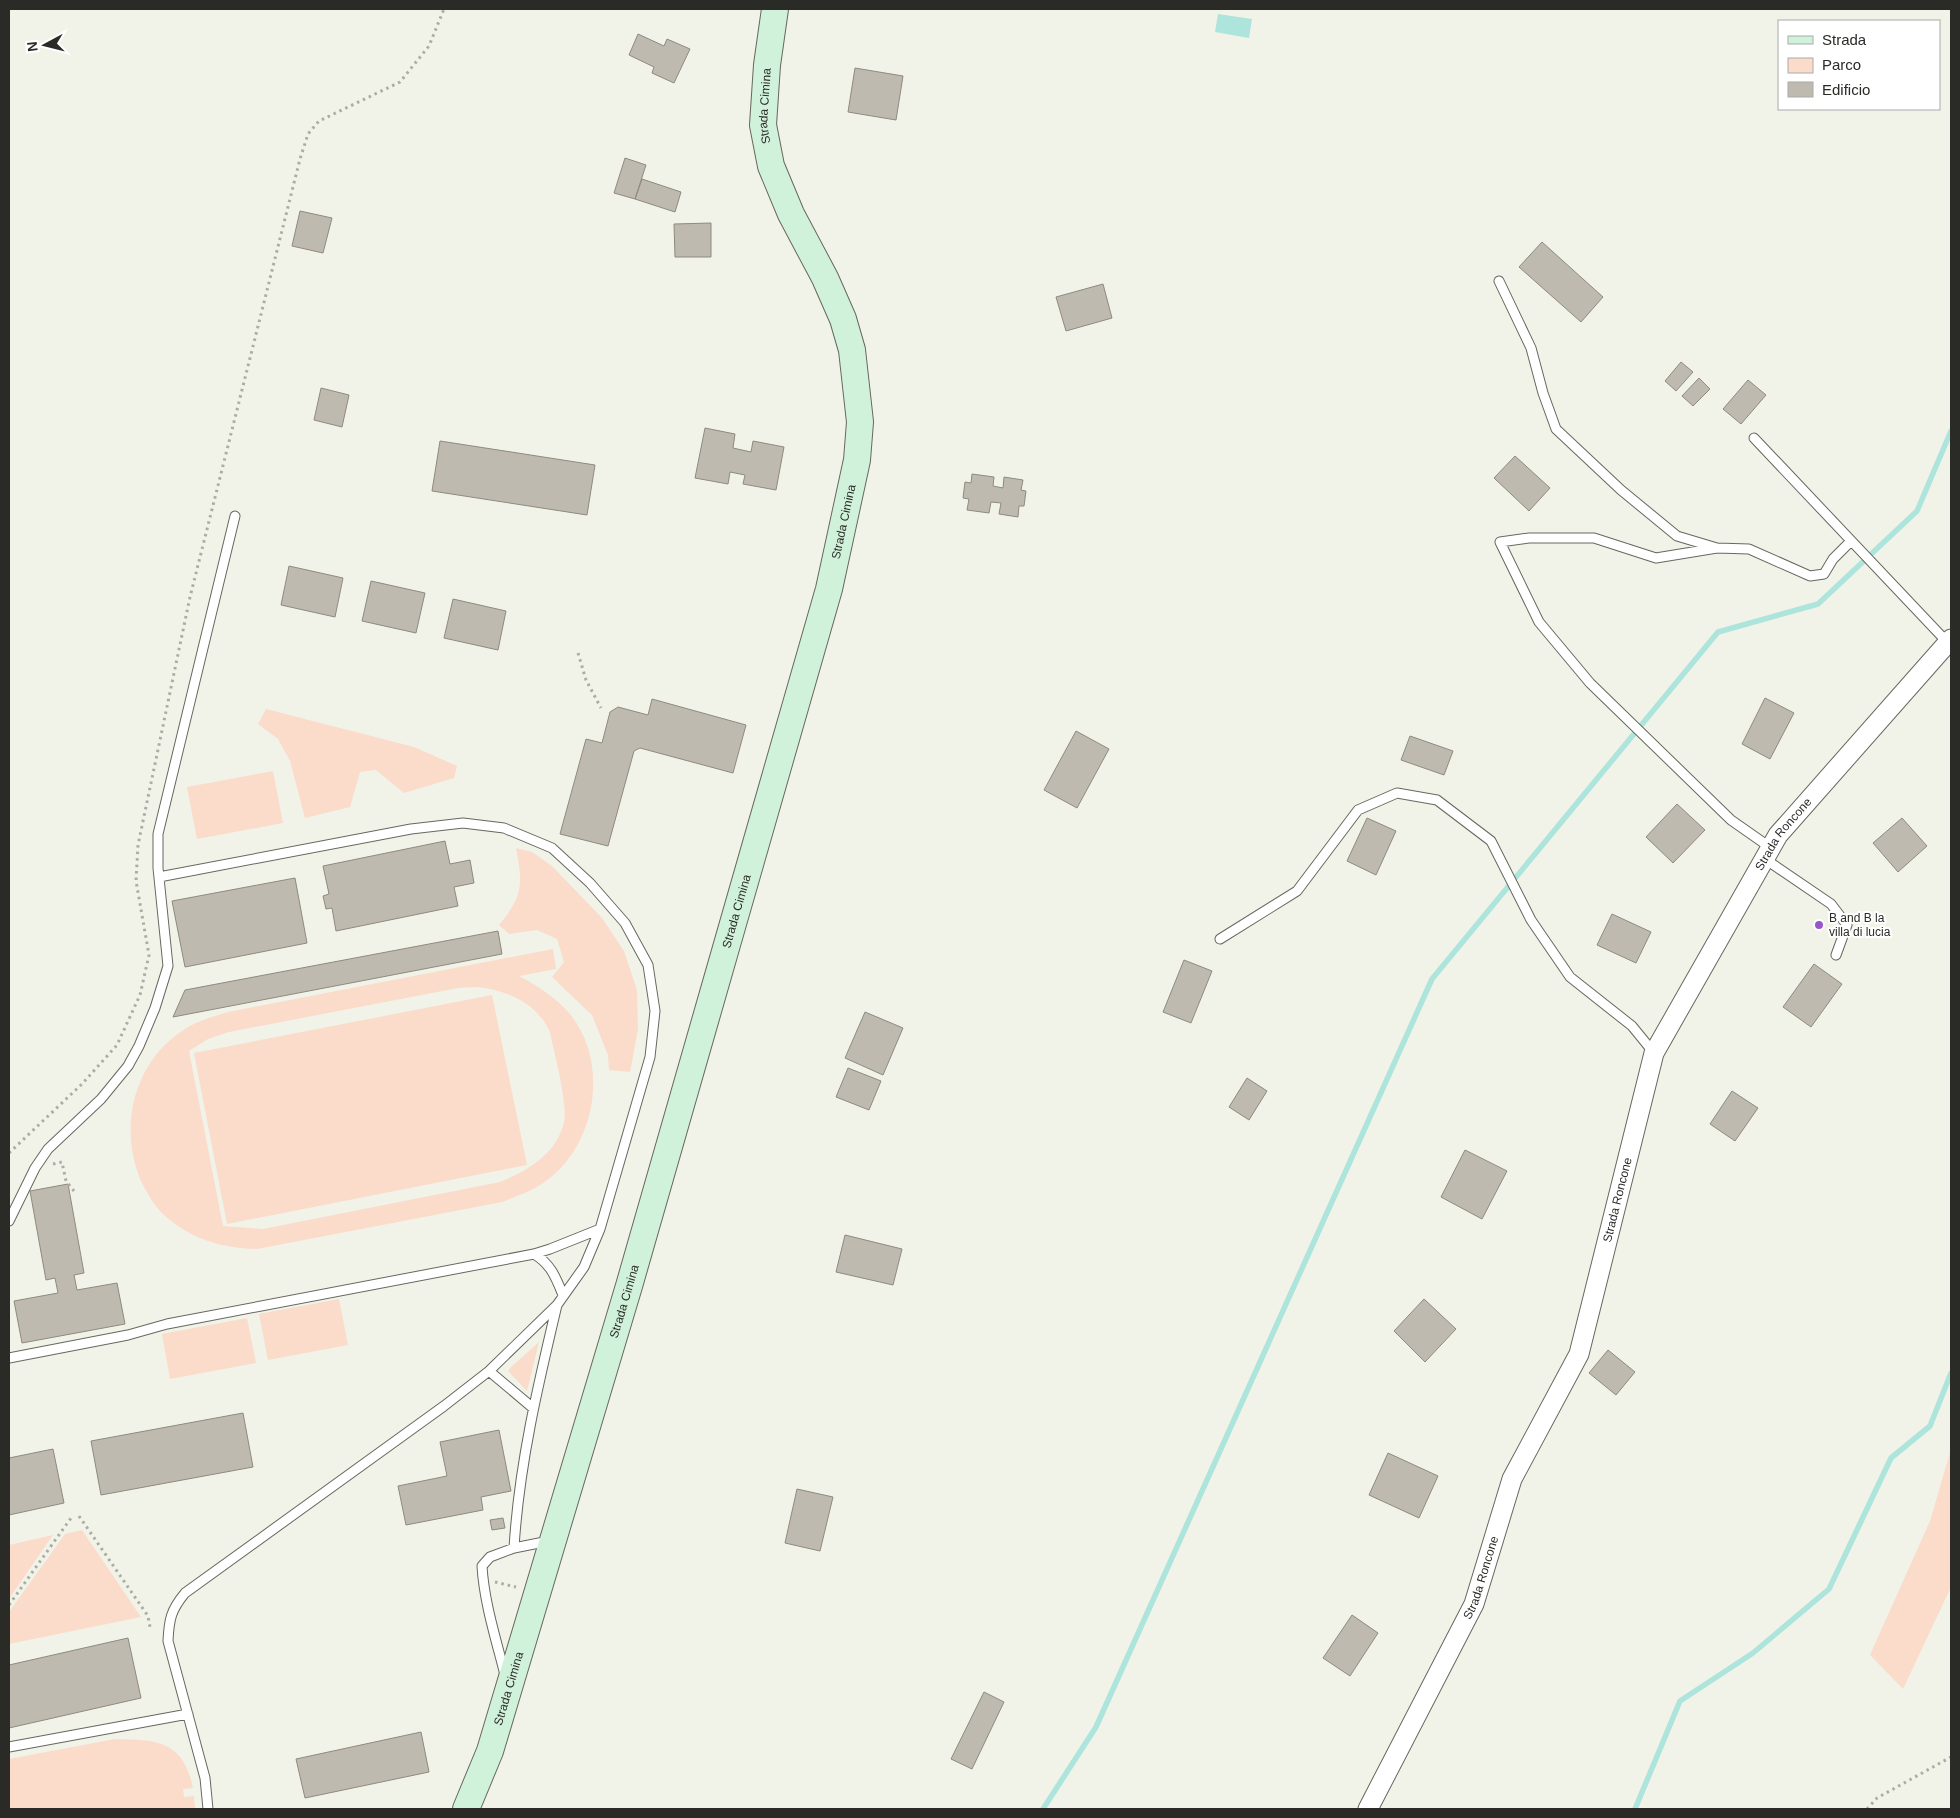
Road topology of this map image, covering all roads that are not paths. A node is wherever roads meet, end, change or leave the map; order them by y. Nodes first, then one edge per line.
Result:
1 (775, 9) edge
2 (1499, 281) dead end
3 (1754, 438) dead end
4 (235, 516) dead end
5 (1851, 541) junction
6 (1717, 548) junction
7 (1950, 641) edge
8 (1768, 853) junction
9 (159, 876) junction
10 (1220, 939) dead end
11 (1836, 954) dead end
12 (1654, 1053) junction
13 (9, 1221) edge
14 (600, 1229) junction
15 (534, 1254) junction
16 (563, 1295) junction
17 (557, 1305) junction
18 (9, 1358) edge
19 (489, 1371) junction
20 (533, 1408) junction
21 (554, 1540) junction
22 (514, 1548) junction
23 (509, 1690) junction
24 (188, 1714) junction
25 (9, 1747) edge
26 (208, 1809) edge
27 (466, 1809) edge
28 (1368, 1809) edge

1 - 21 main road, Strada Cimina
2 - 6 lane
3 - 5 lane
4 - 9 lane
5 - 6 lane
5 - 7 lane
6 - 8 lane
7 - 8 street, Strada Roncone
8 - 11 lane
8 - 12 street, Strada Roncone
9 - 13 lane
9 - 14 lane
10 - 12 lane
12 - 28 street, Strada Roncone
14 - 15 lane
14 - 16 lane
15 - 16 lane
15 - 18 lane
16 - 17 lane
17 - 19 lane
17 - 20 lane
19 - 20 lane
19 - 24 lane
20 - 22 lane
21 - 22 lane
21 - 23 main road, Strada Cimina
22 - 23 lane
23 - 27 main road, Strada Cimina
24 - 25 lane
24 - 26 lane

